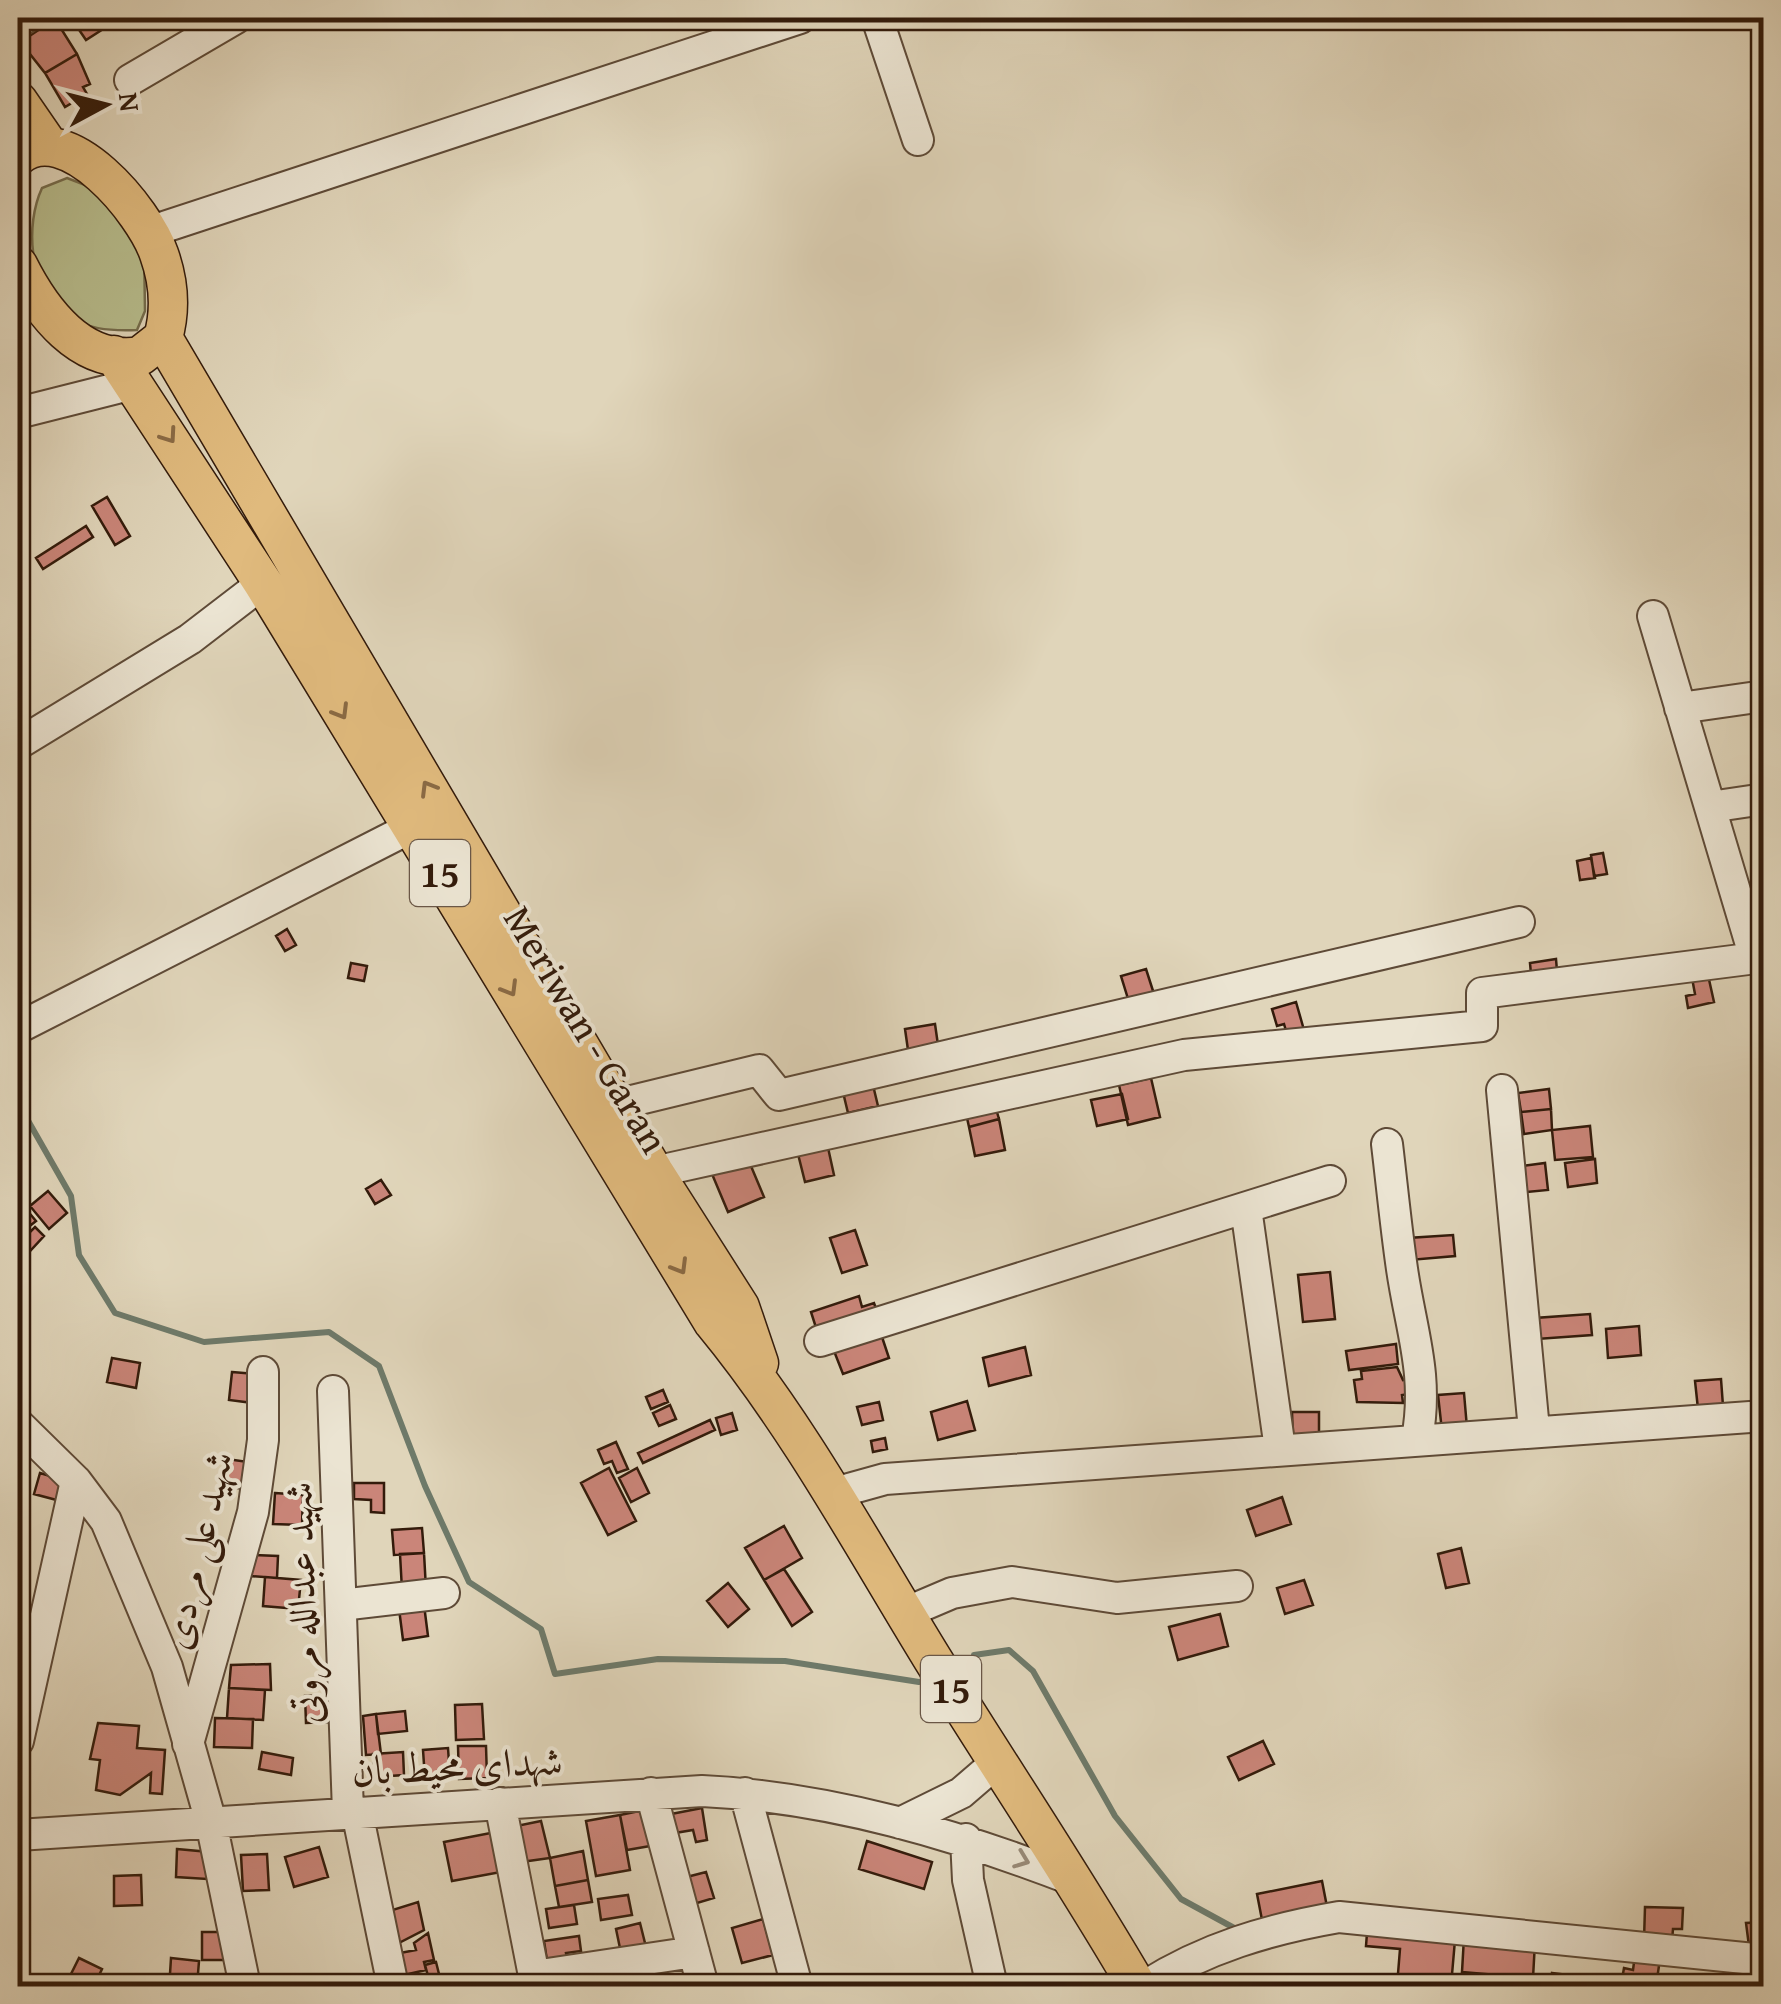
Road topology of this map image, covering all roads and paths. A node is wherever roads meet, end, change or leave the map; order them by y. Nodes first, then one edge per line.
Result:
1 (25, 18) edge
2 (236, 18) edge
3 (800, 18) edge
4 (877, 18) edge
5 (18, 22) edge
6 (130, 80) dead end
7 (18, 101) edge
8 (918, 140) dead end
9 (33, 151) edge
10 (149, 232) junction
11 (20, 274) edge
12 (163, 338) junction
13 (124, 370) junction
14 (18, 413) edge
15 (241, 471) junction
16 (210, 498) junction
17 (263, 583) junction
18 (1653, 616) dead end
19 (1764, 696) edge
20 (1680, 708) junction
21 (18, 744) edge
22 (1764, 800) edge
23 (1710, 808) junction
24 (412, 828) junction
25 (1750, 898) edge
26 (1519, 922) dead end
27 (1759, 957) edge
28 (18, 1028) edge
29 (1502, 1090) dead end
30 (615, 1105) junction
31 (1387, 1144) dead end
32 (654, 1172) junction
33 (1330, 1180) dead end
34 (1246, 1208) junction
35 (820, 1341) dead end
36 (263, 1372) dead end
37 (768, 1389) junction
38 (333, 1391) dead end
39 (1764, 1416) edge
40 (18, 1424) edge
41 (1534, 1430) junction
42 (1417, 1439) junction
43 (1280, 1449) junction
44 (76, 1481) junction
45 (831, 1494) junction
46 (1237, 1586) dead end
47 (444, 1593) dead end
48 (341, 1605) junction
49 (905, 1613) junction
50 (18, 1741) edge
51 (188, 1744) junction
52 (996, 1763) junction
53 (651, 1793) junction
54 (745, 1793) junction
55 (500, 1803) junction
56 (352, 1812) junction
57 (211, 1822) junction
58 (900, 1823) junction
59 (18, 1834) edge
60 (966, 1840) junction
61 (1076, 1881) junction
62 (694, 1952) junction
63 (1764, 1960) edge
64 (535, 1981) edge
65 (245, 1986) edge
66 (394, 1986) edge
67 (703, 1986) edge
68 (797, 1986) edge
69 (992, 1986) edge
70 (1136, 1986) edge
71 (1145, 1986) edge

1 - 5 street
2 - 6 street
3 - 10 street
4 - 8 street
7 - 9 main road
9 - 10 main road
10 - 12 main road
11 - 13 main road
12 - 13 main road
12 - 15 main road, Meriwan - Garan / 15
13 - 14 street
13 -> 16 main road, Meriwan - Garan / 15
15 - 16 main road
30 -> 15 main road, Meriwan - Garan / 15
16 - 17 main road, Meriwan - Garan / 15
17 - 21 street
17 -> 24 main road, Meriwan - Garan / 15
18 - 20 street
19 - 20 street
20 - 23 street
22 - 23 street
23 - 25 street
24 - 28 street
24 -> 37 main road, Meriwan - Garan / 15
25 - 27 street
26 - 30 street
27 - 32 street
29 - 41 street
30 - 32 main road, Meriwan - Garan / 15
31 - 42 street
32 - 37 main road, Meriwan - Garan / 15
33 - 34 street
34 - 35 street
34 - 43 street
36 - 51 street, شهید علی مردی
37 - 45 main road, Meriwan - Garan / 15
38 - 48 street, شهید عبدالله مروتی
39 - 41 street
40 - 44 street
41 - 42 street
42 - 43 street
43 - 45 street
44 - 50 street
44 - 51 street
45 - 49 main road, Meriwan - Garan / 15
46 - 49 street
47 - 48 street
48 - 56 street, شهید عبدالله مروتی
49 - 52 main road, Meriwan - Garan / 15
51 - 57 street
52 - 58 street
52 - 61 main road, Meriwan - Garan / 15
53 - 54 street, شهدای محیط بان
53 - 55 street, شهدای محیط بان
53 - 62 street
54 - 58 street, شهدای محیط بان
54 - 68 street
55 - 56 street, شهدای محیط بان
55 - 64 street
56 - 57 street, شهدای محیط بان
56 - 66 street, شهید عبدالله مروتی
57 - 59 street, شهدای محیط بان
57 - 65 street
58 - 60 street, شهدای محیط بان
60 -> 61 street, شهدای محیط بان
60 - 69 street
61 - 70 main road, Meriwan - Garan / 15
62 - 64 street
62 - 67 street
63 - 71 street

